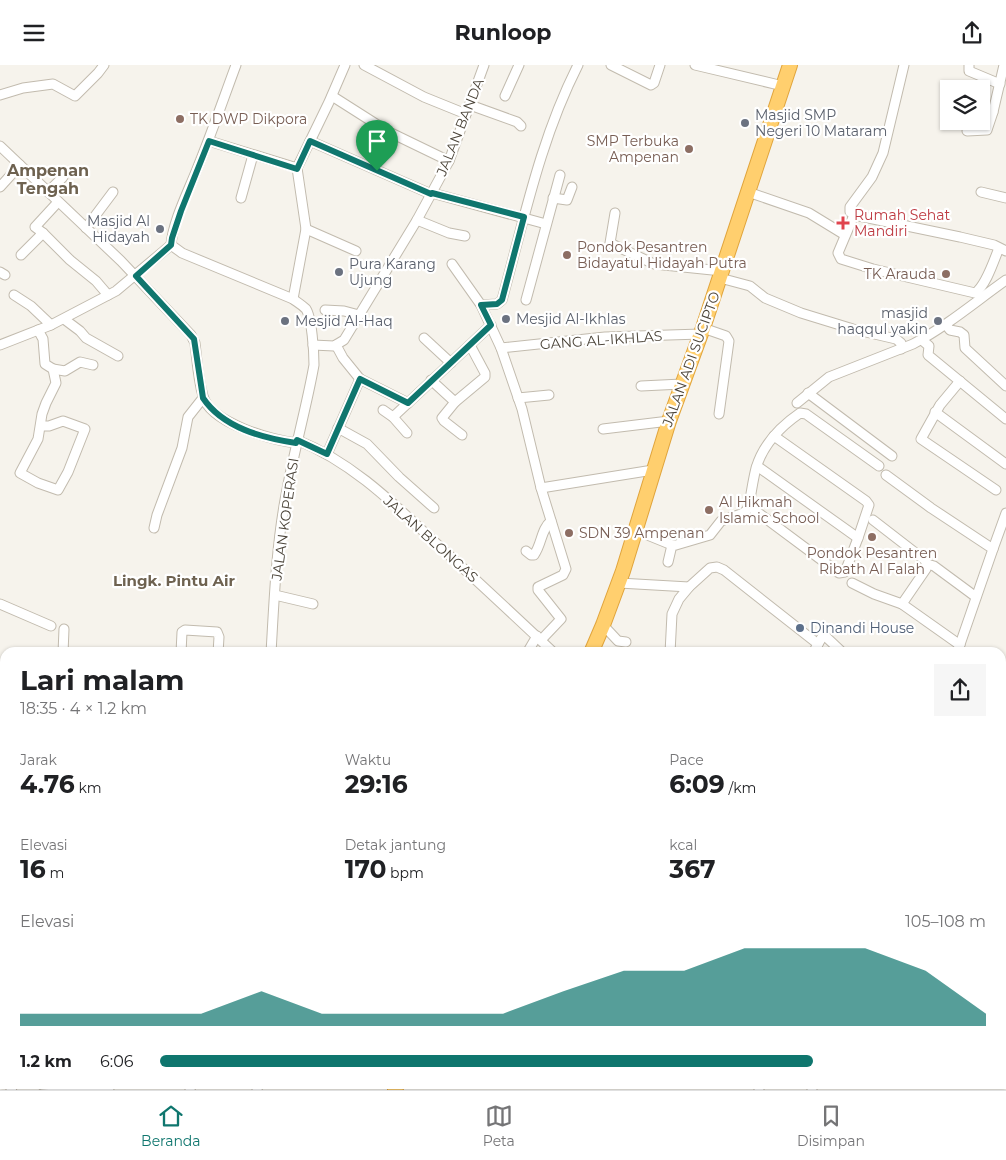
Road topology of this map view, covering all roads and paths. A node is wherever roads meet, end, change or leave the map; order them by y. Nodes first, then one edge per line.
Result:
1 (104, 65) edge
2 (236, 65) edge
3 (345, 65) edge
4 (364, 65) edge
5 (484, 65) edge
6 (519, 65) edge
7 (578, 65) edge
8 (611, 65) edge
9 (660, 65) edge
10 (695, 65) edge
11 (790, 65) edge
12 (904, 65) edge
13 (969, 65) edge
14 (1004, 69) edge
15 (1000, 84) junction
16 (783, 86) junction
17 (0, 95) edge
18 (332, 96) junction
19 (505, 96) dead end
20 (470, 105) junction
21 (990, 111) edge
22 (993, 112) junction
23 (466, 114) junction
24 (522, 126) dead end
25 (967, 131) dead end
26 (209, 141) junction
27 (310, 141) junction
28 (0, 146) edge
29 (253, 155) junction
30 (449, 161) junction
31 (20, 165) junction
32 (297, 169) junction
33 (560, 175) dead end
34 (63, 177) dead end
35 (0, 187) edge
36 (572, 187) dead end
37 (48, 192) junction
38 (113, 192) dead end
39 (981, 192) dead end
40 (432, 193) junction
41 (748, 193) junction
42 (1006, 197) edge
43 (241, 198) dead end
44 (553, 198) junction
45 (58, 202) junction
46 (615, 213) dead end
47 (854, 215) junction
48 (524, 217) junction
49 (417, 220) junction
50 (546, 224) junction
51 (86, 228) junction
52 (306, 229) junction
53 (43, 233) junction
54 (845, 235) junction
55 (465, 236) dead end
56 (171, 245) junction
57 (1002, 250) edge
58 (356, 251) dead end
59 (21, 255) dead end
60 (452, 263) dead end
61 (989, 271) junction
62 (721, 274) junction
63 (136, 276) junction
64 (1006, 281) edge
65 (14, 295) dead end
66 (108, 295) junction
67 (293, 299) junction
68 (526, 300) dead end
69 (481, 305) junction
70 (325, 310) dead end
71 (359, 315) junction
72 (64, 319) junction
73 (51, 325) junction
74 (491, 325) junction
75 (946, 325) junction
76 (38, 330) junction
77 (702, 331) junction
78 (424, 338) dead end
79 (922, 339) junction
80 (0, 345) edge
81 (313, 345) junction
82 (336, 345) junction
83 (470, 345) junction
84 (501, 348) junction
85 (900, 349) junction
86 (118, 356) dead end
87 (451, 363) junction
88 (93, 365) dead end
89 (52, 369) junction
90 (360, 379) junction
91 (431, 380) junction
92 (960, 381) junction
93 (682, 384) junction
94 (1006, 386) edge
95 (641, 387) dead end
96 (808, 393) junction
97 (549, 395) dead end
98 (203, 398) junction
99 (518, 398) junction
100 (408, 403) junction
101 (455, 403) junction
102 (797, 403) dead end
103 (383, 410) dead end
104 (935, 412) junction
105 (719, 414) dead end
106 (393, 417) junction
107 (1006, 419) edge
108 (669, 421) junction
109 (40, 426) junction
110 (338, 428) junction
111 (603, 429) dead end
112 (407, 433) dead end
113 (462, 435) dead end
114 (774, 436) junction
115 (296, 441) junction
116 (327, 454) junction
117 (892, 457) dead end
118 (1006, 464) edge
119 (757, 466) junction
120 (879, 466) dead end
121 (653, 470) junction
122 (886, 475) dead end
123 (542, 489) junction
124 (996, 491) dead end
125 (748, 506) junction
126 (434, 508) dead end
127 (1006, 513) edge
128 (873, 520) dead end
129 (551, 521) junction
130 (154, 528) dead end
131 (635, 530) junction
132 (858, 538) junction
133 (672, 545) junction
134 (993, 549) junction
135 (526, 551) dead end
136 (668, 562) dead end
137 (927, 564) junction
138 (619, 583) junction
139 (852, 583) dead end
140 (689, 587) junction
141 (275, 595) junction
142 (976, 597) junction
143 (0, 604) edge
144 (313, 604) dead end
145 (902, 604) junction
146 (604, 625) junction
147 (52, 627) dead end
148 (64, 629) dead end
149 (539, 638) junction
150 (626, 642) dead end
151 (818, 644) junction
152 (63, 647) edge
153 (181, 647) edge
154 (218, 647) edge
155 (271, 647) edge
156 (532, 647) edge
157 (548, 647) edge
158 (594, 647) edge
159 (671, 647) edge
160 (816, 647) edge
161 (837, 647) edge
162 (956, 647) edge
163 (959, 647) edge
164 (92, 1089) edge
165 (108, 1090) edge

1 - 17 street
2 - 26 street
3 - 18 street
4 - 23 street
5 - 20 street, JALAN BANDA
6 - 19 street
7 - 48 street
8 - 9 street
10 - 16 street
11 - 16 highway, JALAN ADI SUCIPTO
12 - 47 street
13 - 15 street
14 - 15 street
15 - 22 street
16 - 41 highway, JALAN ADI SUCIPTO
18 - 27 street
18 - 30 street
20 - 23 street, JALAN BANDA
20 - 24 street
21 - 22 street
22 - 25 street
23 - 30 street, JALAN BANDA
26 - 29 street
26 - 56 street
27 - 32 street
27 - 40 street
28 - 31 street
29 - 32 street
29 - 43 street
30 - 40 street, JALAN BANDA
31 - 35 street
31 - 37 street
32 - 52 street
33 - 44 street
34 - 37 street
36 - 44 street
37 - 45 street
38 - 51 street
39 - 42 street
40 - 48 street
40 - 49 street, JALAN BANDA
41 - 54 street
41 - 62 highway, JALAN ADI SUCIPTO
44 - 50 street
45 - 51 street
45 - 53 street
46 - 62 street
47 - 54 street
47 - 57 street
48 - 50 street
48 - 69 street
49 - 55 street
49 - 71 street, JALAN BANDA
50 - 68 street
51 - 63 street
52 - 58 street
52 - 67 street
53 - 59 street
53 - 66 street
54 - 61 street
56 - 63 street
56 - 67 street, JALAN KOPERASI
57 - 61 street
60 - 69 street
61 - 64 street
62 - 77 highway, JALAN ADI SUCIPTO
62 - 85 street
63 - 66 street
63 - 98 street
64 - 75 street
65 - 73 street
66 - 72 street
67 - 81 street, JALAN KOPERASI
69 - 74 street
70 - 71 street
71 - 82 street, JALAN BANDA
72 - 73 street
72 - 86 street
73 - 76 street
74 - 83 street
74 - 84 street
75 - 79 street
75 - 94 street
76 - 80 street
76 - 89 street
77 - 84 street, GANG AL-IKHLAS
77 - 93 highway, JALAN ADI SUCIPTO
77 - 105 street
78 - 87 street
79 - 85 street
79 - 92 street
81 - 82 street
81 - 115 street, JALAN KOPERASI
82 - 90 street
83 - 87 street
83 - 101 street
84 - 99 street
85 - 96 street
87 - 91 street
88 - 89 street
89 - 109 street
90 - 100 street
90 - 110 street
91 - 100 street
91 - 101 street
92 - 104 street
92 - 107 street
93 - 95 street
93 - 108 highway, JALAN ADI SUCIPTO
96 - 102 street
96 - 117 street
97 - 99 street
98 - 115 street, JALAN BLONGAS
98 - 130 street
99 - 123 street
100 - 106 street
101 - 113 street
103 - 106 street
104 - 118 street
104 - 124 street
106 - 112 street
108 - 111 street
108 - 121 highway, JALAN ADI SUCIPTO
109 - 109 street
110 - 116 street
110 - 126 street
114 - 119 street
114 - 120 street
114 - 132 street
115 - 116 street, JALAN BLONGAS
115 - 141 street, JALAN KOPERASI
116 - 149 street, JALAN BLONGAS
119 - 125 street
119 - 132 street
121 - 123 street
121 - 131 highway, JALAN ADI SUCIPTO
122 - 134 street
123 - 129 street
125 - 132 street
125 - 133 street
127 - 134 street
128 - 137 street
129 - 135 street
129 - 149 street
131 - 133 street
131 - 138 highway, JALAN ADI SUCIPTO
133 - 136 street
134 - 142 street
137 - 142 street
137 - 145 street
138 - 140 street
138 - 146 highway, JALAN ADI SUCIPTO
139 - 145 street
140 - 151 street
140 - 159 street
141 - 144 street
141 - 155 street, JALAN KOPERASI
142 - 163 street
143 - 147 street
145 - 162 street
146 - 150 street
146 - 158 highway, JALAN ADI SUCIPTO
148 - 152 street
149 - 156 street
149 - 157 street, JALAN BLONGAS
151 - 160 street
151 - 161 street
153 - 154 street
164 - 165 street

